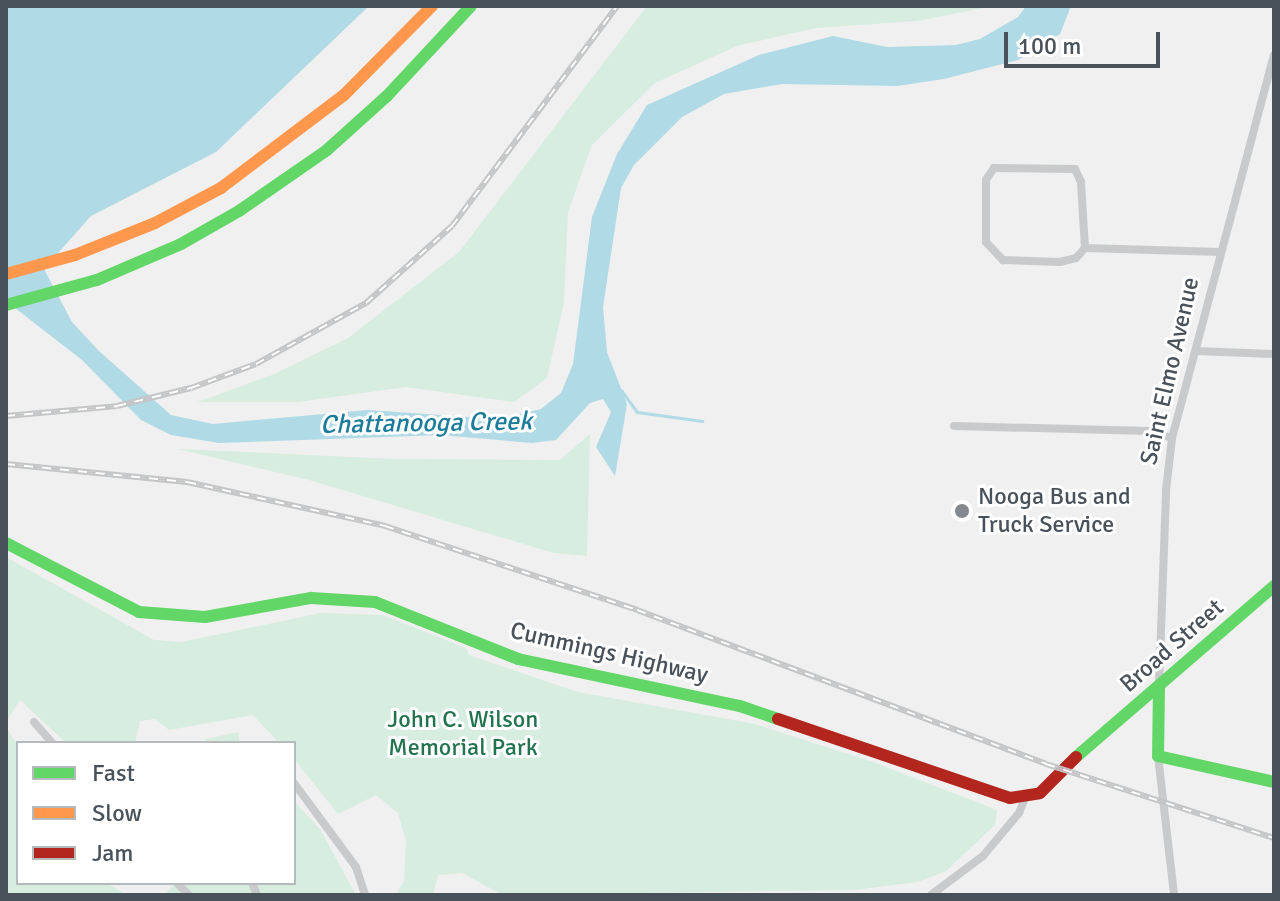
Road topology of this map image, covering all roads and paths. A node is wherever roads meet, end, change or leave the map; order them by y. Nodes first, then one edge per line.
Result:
1 (432, 6) edge
2 (471, 6) edge
3 (1274, 55) edge
4 (1085, 248) junction
5 (1221, 252) junction
6 (6, 274) edge
7 (6, 305) edge
8 (1196, 351) junction
9 (1274, 354) edge
10 (954, 426) dead end
11 (1172, 438) junction
12 (6, 543) edge
13 (1274, 586) edge
14 (1159, 687) junction
15 (34, 722) dead end
16 (50, 741) edge
17 (1158, 756) junction
18 (1274, 782) edge
19 (296, 786) edge
20 (1025, 798) junction
21 (365, 895) edge
22 (931, 895) edge
23 (1174, 895) edge

1 - 6 main road
2 - 7 main road
3 - 5 street, Saint Elmo Avenue
4 - 4 street
4 - 5 street
5 - 8 street, Saint Elmo Avenue
8 - 9 street
8 - 11 street, Saint Elmo Avenue
10 - 11 street
11 - 14 street, Saint Elmo Avenue
12 - 20 main road, Cummings Highway
13 - 14 main road, Broad Street
14 - 17 main road, Saint Elmo Avenue
14 - 20 main road, Broad Street
15 - 16 street
17 - 18 main road
17 - 23 street, Saint Elmo Avenue
19 - 21 street
20 - 22 street

